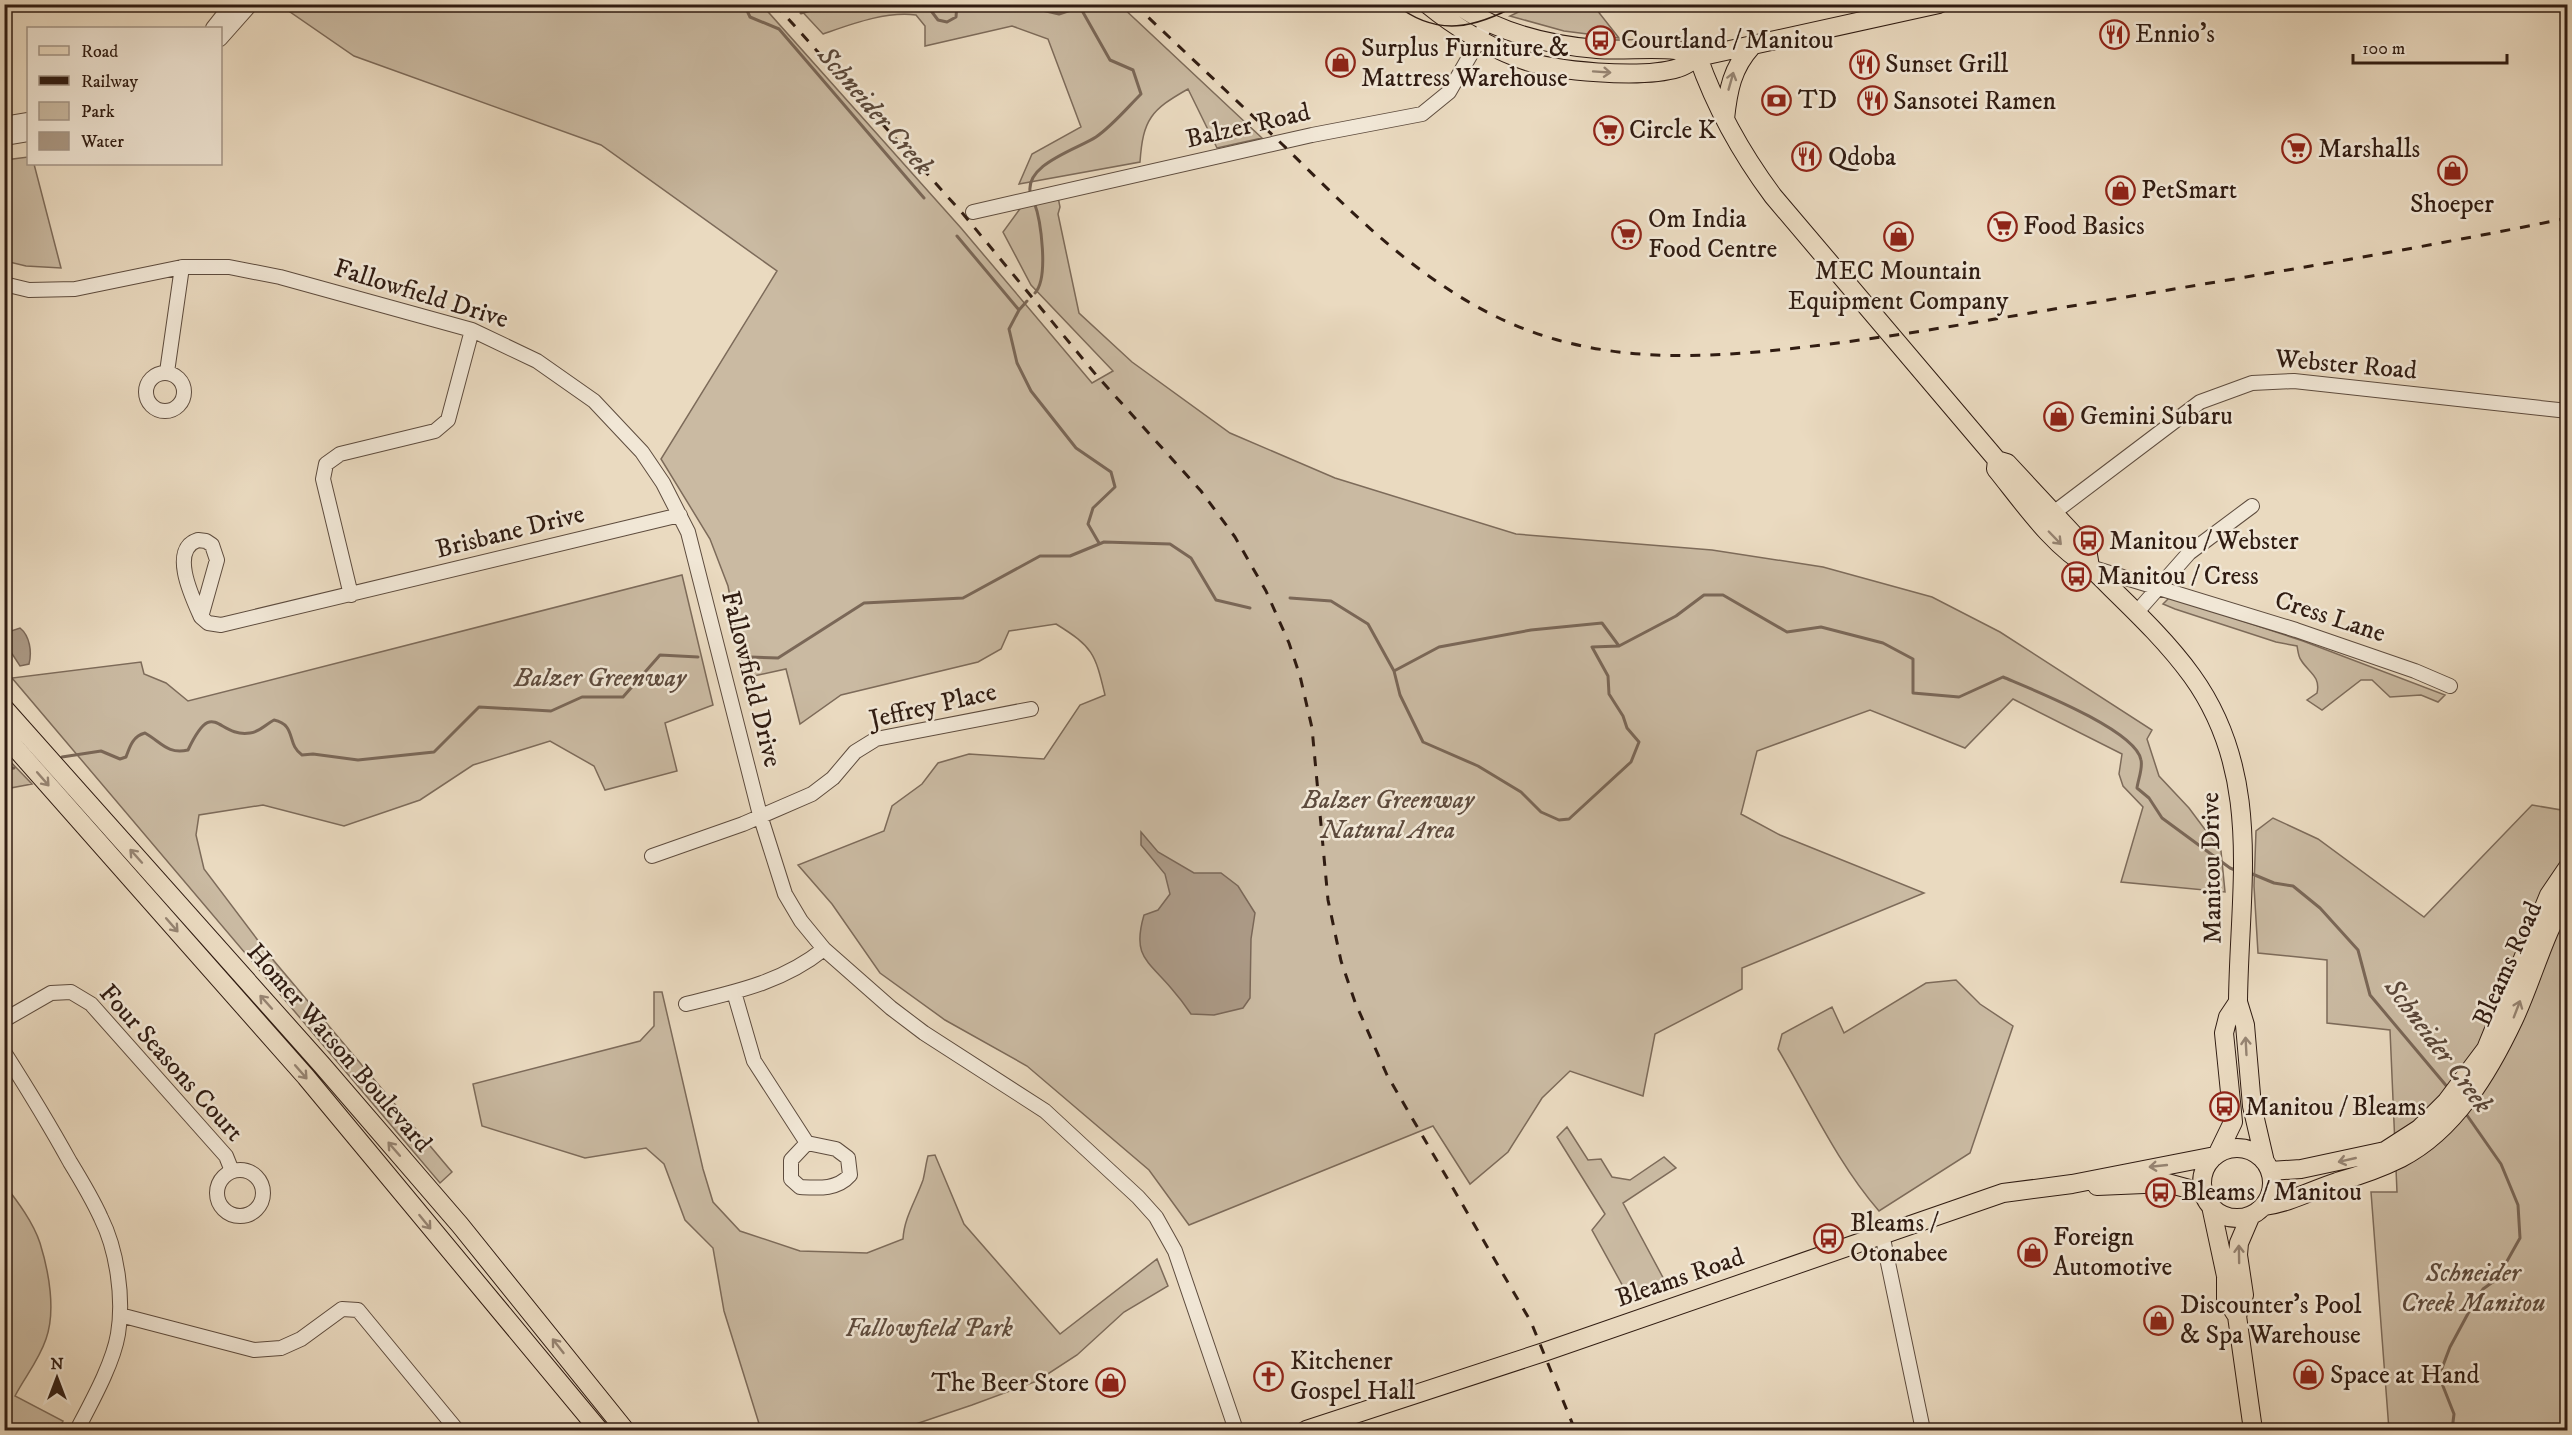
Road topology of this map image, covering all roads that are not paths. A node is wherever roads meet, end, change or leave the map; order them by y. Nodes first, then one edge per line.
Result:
1 (232, 4) edge
2 (251, 4) edge
3 (1427, 4) edge
4 (1456, 4) edge
5 (1939, 4) edge
6 (1486, 21) junction
7 (214, 27) edge
8 (222, 37) edge
9 (1479, 40) junction
10 (1752, 46) junction
11 (1698, 57) junction
12 (27, 120) edge
13 (1725, 121) junction
14 (4, 124) edge
15 (27, 134) edge
16 (4, 138) edge
17 (974, 212) dead end
18 (182, 267) junction
19 (4, 284) edge
20 (472, 330) junction
21 (166, 372) dead end
22 (2568, 411) edge
23 (1996, 460) junction
24 (2252, 506) dead end
25 (2052, 514) junction
26 (680, 515) junction
27 (2090, 567) junction
28 (2159, 586) junction
29 (351, 595) junction
30 (2136, 613) junction
31 (201, 617) junction
32 (2450, 686) dead end
33 (4, 708) edge
34 (1031, 709) dead end
35 (4, 735) edge
36 (760, 814) junction
37 (652, 856) dead end
38 (2568, 867) edge
39 (2568, 894) edge
40 (825, 949) junction
41 (734, 992) junction
42 (2238, 1002) junction
43 (686, 1004) dead end
44 (4, 1020) edge
45 (4, 1052) edge
46 (2477, 1075) junction
47 (2423, 1135) junction
48 (807, 1143) junction
49 (2217, 1154) junction
50 (2268, 1166) junction
51 (232, 1171) dead end
52 (2072, 1184) junction
53 (2207, 1200) junction
54 (2257, 1210) junction
55 (1882, 1234) junction
56 (120, 1315) junction
57 (2237, 1316) junction
58 (77, 1431) edge
59 (457, 1431) edge
60 (599, 1431) edge
61 (625, 1431) edge
62 (1236, 1431) edge
63 (1306, 1431) edge
64 (1923, 1431) edge
65 (2253, 1431) edge

1 - 7 street
2 - 8 street
3 - 9 main road
4 - 6 main road
5 - 10 main road
6 - 9 street, Balzer Road
6 - 11 main road
9 -> 11 main road
9 - 17 street, Balzer Road
10 - 11 main road
13 -> 10 main road
11 - 13 main road, Manitou Drive
12 - 14 street
13 - 23 main road, Manitou Drive
15 - 16 street
18 - 19 street, Fallowfield Drive
18 - 20 street, Fallowfield Drive
18 - 21 street
20 - 26 street, Fallowfield Drive
20 - 29 street
22 - 25 street, Webster Road
23 - 25 main road, Manitou Drive
23 -> 27 main road, Manitou Drive
24 - 28 street
25 - 27 main road, Manitou Drive
26 - 29 street, Brisbane Drive
26 - 36 street, Fallowfield Drive
27 - 28 street, Cress Lane
27 - 30 main road, Manitou Drive
28 - 30 street
28 - 32 street, Cress Lane
29 - 31 street, Brisbane Drive
30 - 42 main road, Manitou Drive
31 - 31 street
61 -> 33 main road, Homer Watson Boulevard
34 - 36 street, Jeffrey Place
35 -> 60 main road, Homer Watson Boulevard
36 - 37 street, Jeffrey Place
36 - 40 street, Fallowfield Drive
38 - 46 main road, Bleams Road
46 -> 39 main road, Bleams Road
40 - 41 street
40 - 62 street, Fallowfield Drive
41 - 43 street
41 - 48 street
42 - 49 main road, Manitou Drive
50 -> 42 main road, Manitou Drive
44 - 51 street, Four Seasons Court
45 - 56 street
46 - 47 main road, Bleams Road
47 -> 50 main road, Bleams Road
47 - 54 main road, Bleams Road
48 - 48 street
49 - 50 main road
49 -> 52 main road, Bleams Road
49 - 53 main road
50 - 54 main road
52 - 53 main road, Bleams Road
52 - 55 main road, Bleams Road
53 - 54 main road
53 - 57 main road
57 -> 54 main road
55 - 63 main road, Bleams Road
55 - 64 street
56 - 58 street
56 - 59 street
57 - 65 main road

